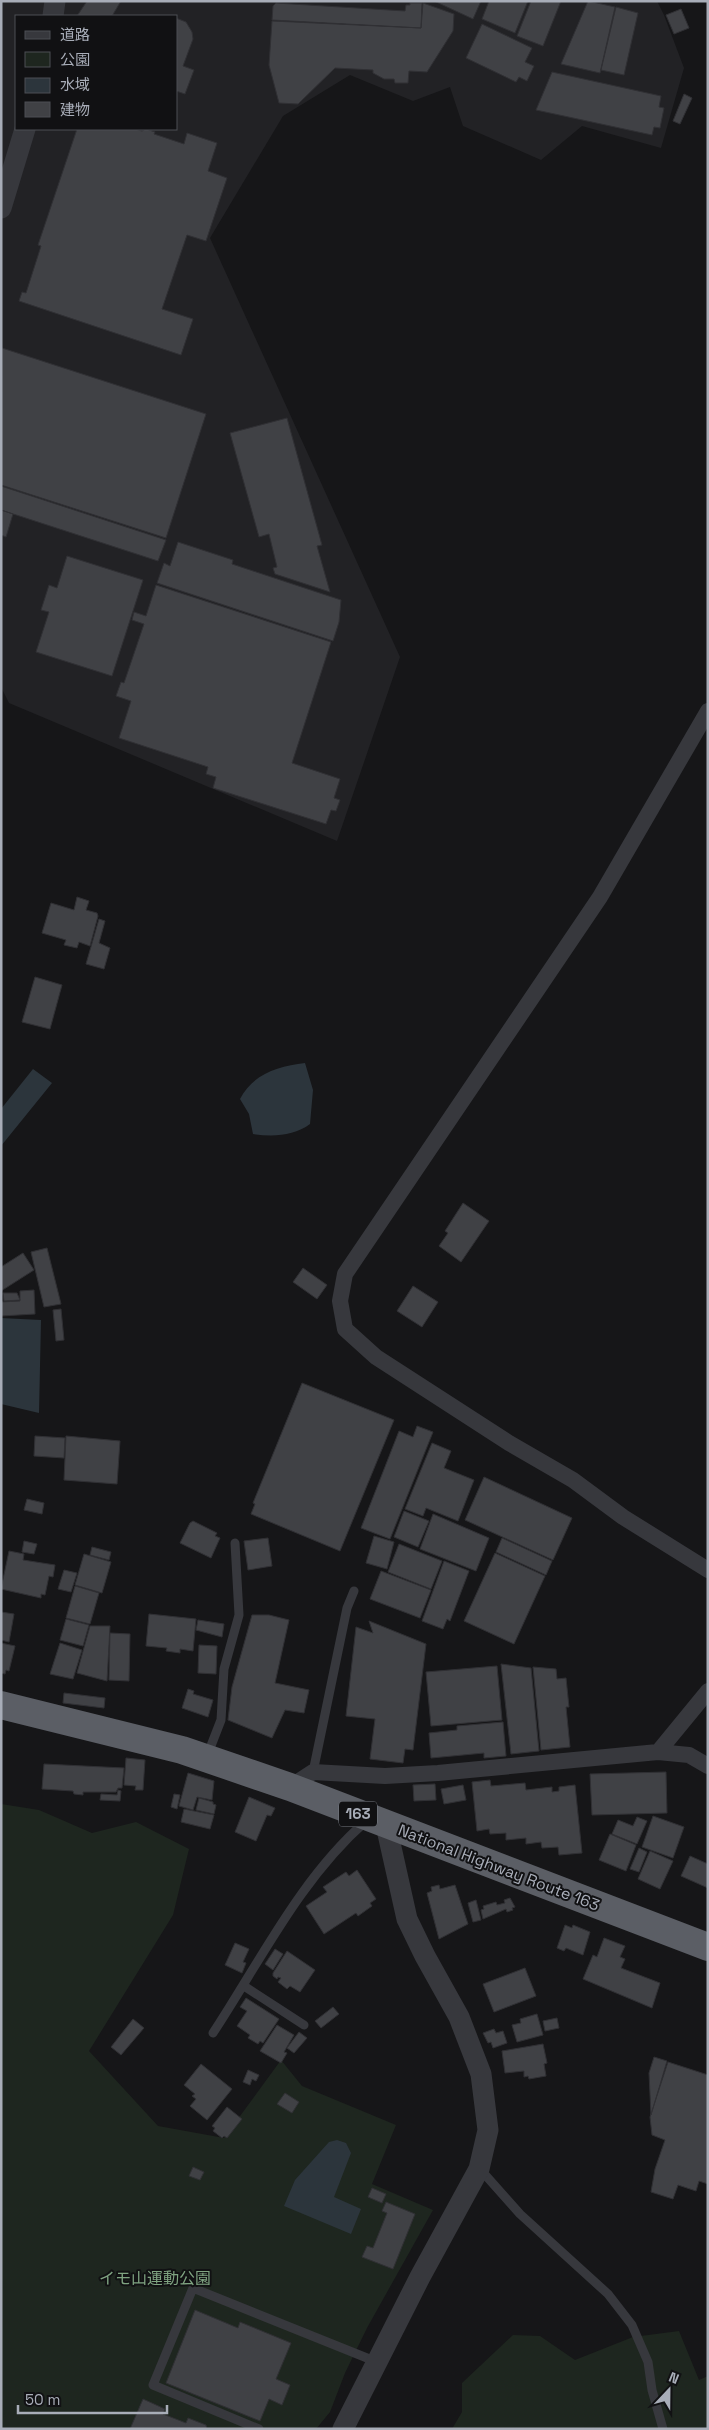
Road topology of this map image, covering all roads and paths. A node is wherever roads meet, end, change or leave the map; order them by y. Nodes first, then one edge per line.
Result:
1 (55, 1) edge
2 (53, 15) edge
3 (25, 130) edge
4 (1, 208) edge
5 (708, 711) edge
6 (234, 1543) dead end
7 (708, 1570) edge
8 (354, 1591) dead end
9 (708, 1691) edge
10 (1, 1705) edge
11 (658, 1752) junction
12 (206, 1758) junction
13 (708, 1766) edge
14 (313, 1772) junction
15 (290, 1787) junction
16 (378, 1821) junction
17 (708, 1947) edge
18 (244, 1986) junction
19 (304, 2025) dead end
20 (213, 2033) dead end
21 (480, 2169) junction
22 (378, 2363) junction
23 (259, 2429) edge
24 (343, 2429) edge
25 (664, 2429) edge

1 - 2 street
3 - 4 street
5 - 7 street
6 - 12 lane
8 - 14 lane
9 - 11 street
10 - 12 highway, National Highway Route 163 / 163
11 - 13 street
11 - 14 street
12 - 15 highway, National Highway Route 163 / 163
14 - 15 street
15 - 16 highway, National Highway Route 163 / 163
16 - 17 highway, National Highway Route 163 / 163
16 - 18 lane
16 - 21 street
18 - 19 lane
18 - 20 lane
21 - 22 street
21 - 25 lane
22 - 23 lane
22 - 24 street

